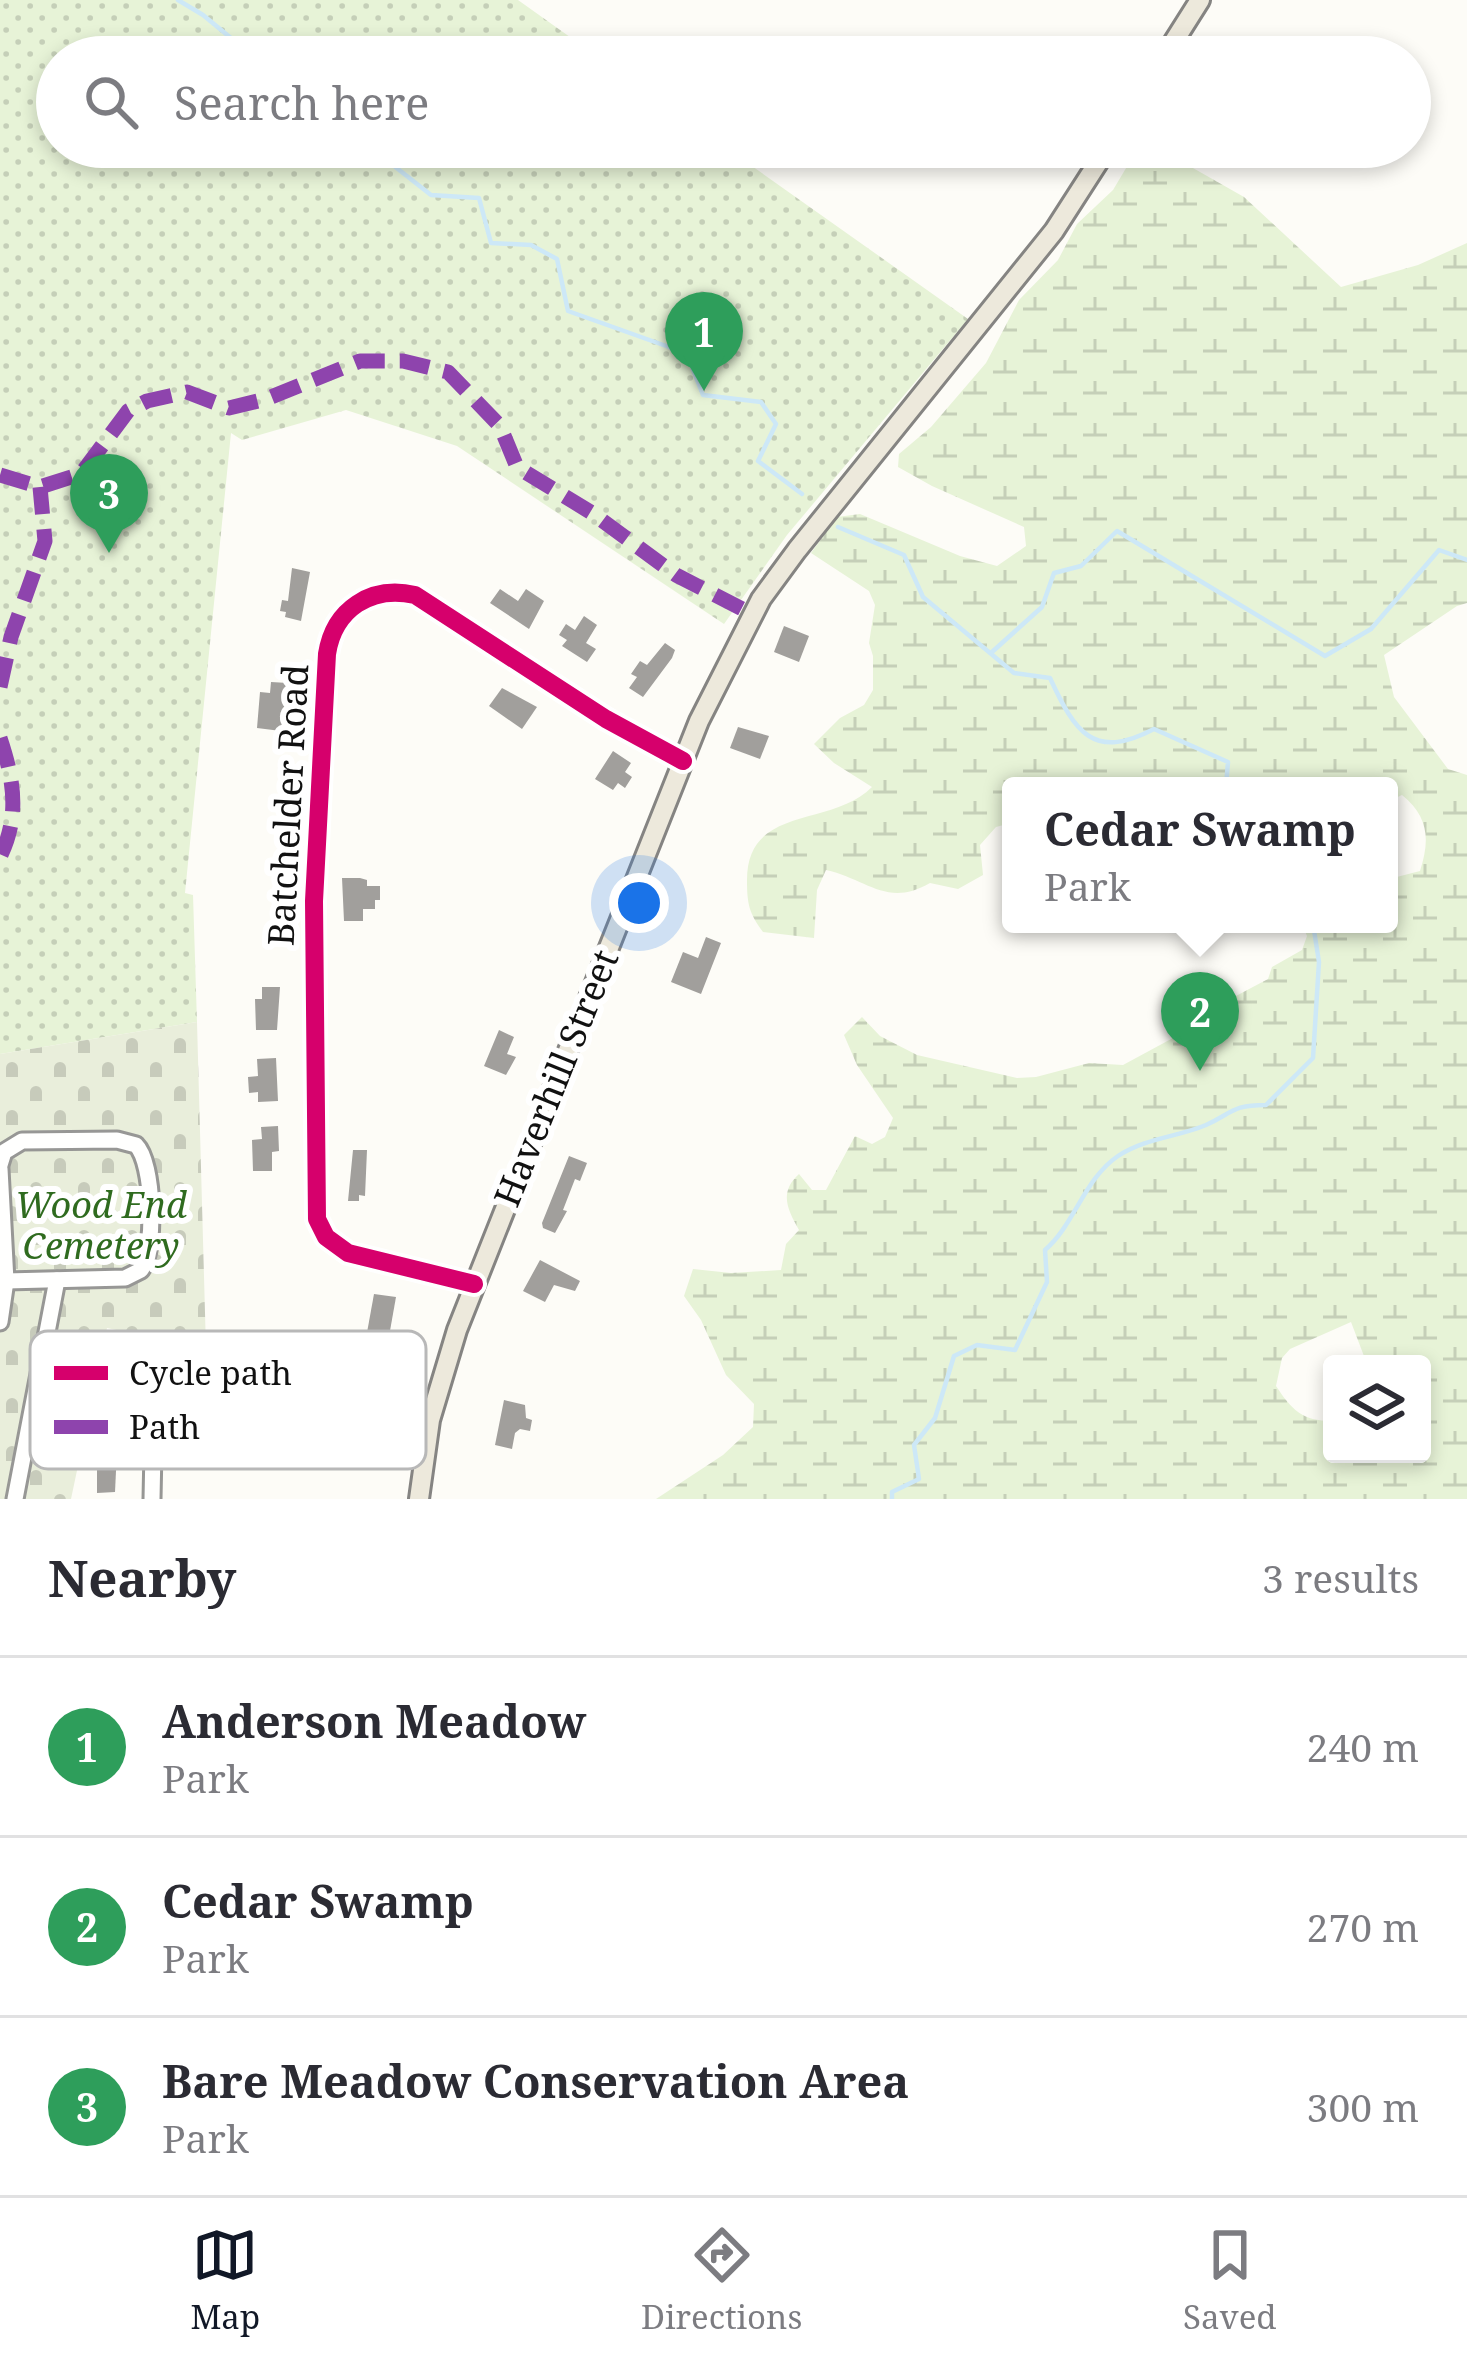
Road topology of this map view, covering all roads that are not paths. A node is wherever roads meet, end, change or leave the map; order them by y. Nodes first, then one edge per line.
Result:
1 (1200, 0) edge
2 (1177, 36) edge
3 (1094, 168) edge
4 (683, 761) junction
5 (0, 1167) edge
6 (57, 1280) junction
7 (6, 1281) junction
8 (474, 1284) junction
9 (0, 1322) edge
10 (47, 1331) edge
11 (30, 1421) edge
12 (426, 1449) edge
13 (153, 1469) edge
14 (423, 1469) edge
15 (15, 1499) edge
16 (152, 1499) edge
17 (419, 1499) edge

1 - 2 main road
3 - 4 main road, Haverhill Street
4 - 8 main road, Haverhill Street
4 - 8 street, Batchelder Road
5 - 6 street
5 - 7 street
6 - 7 street
6 - 10 street
7 - 9 street
8 - 12 main road, Haverhill Street
11 - 15 street
13 - 16 street
14 - 17 main road, Haverhill Street

